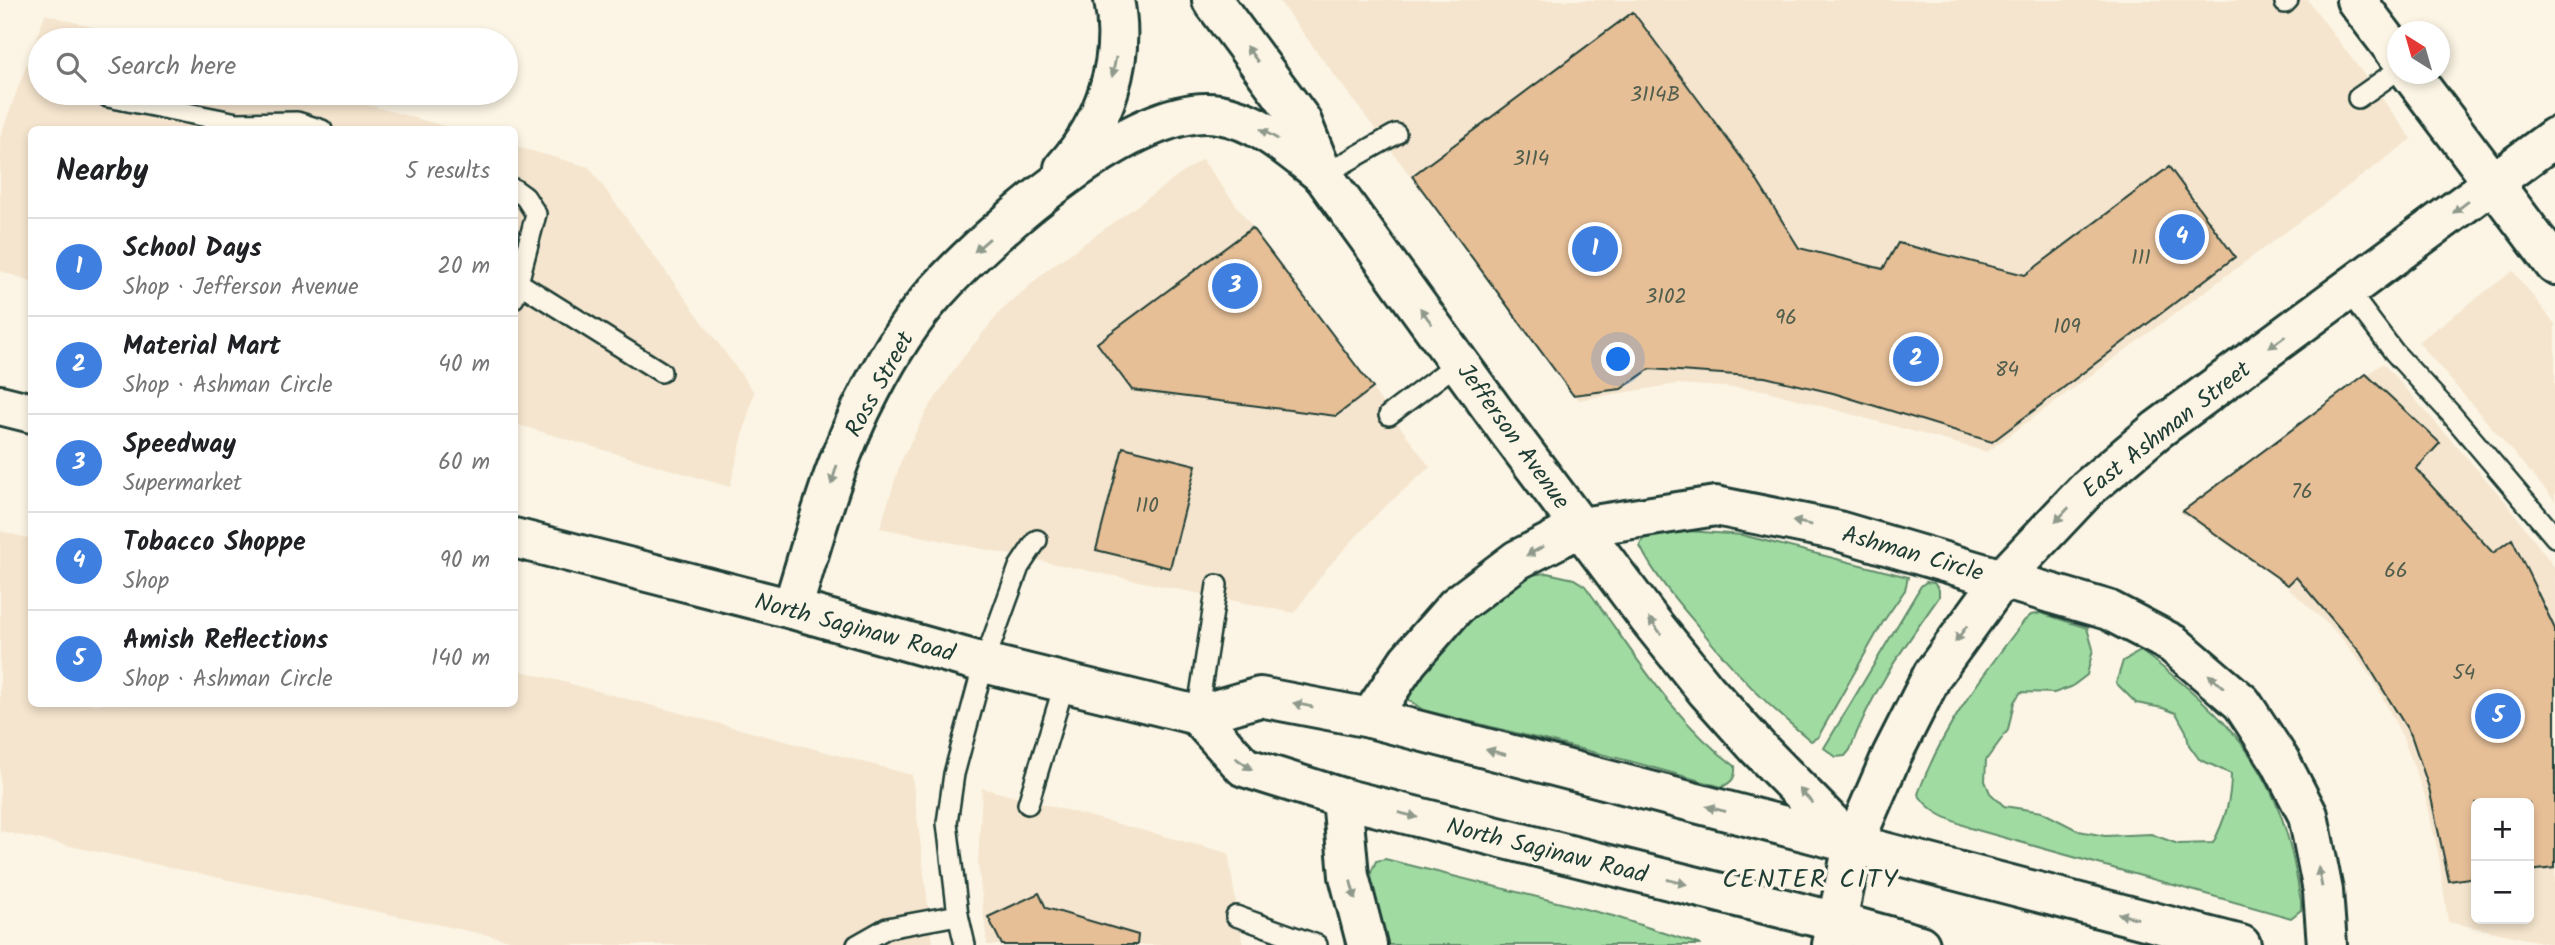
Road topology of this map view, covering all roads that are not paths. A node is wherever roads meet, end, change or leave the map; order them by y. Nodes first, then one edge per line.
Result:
1 (1114, 0) edge
2 (1212, 0) edge
3 (2356, 0) edge
4 (2387, 41) edge
5 (2387, 78) edge
6 (2419, 84) edge
7 (2358, 98) dead end
8 (148, 105) edge
9 (273, 126) edge
10 (310, 126) edge
11 (1396, 134) dead end
12 (2555, 138) edge
13 (1323, 175) junction
14 (2493, 183) junction
15 (518, 192) edge
16 (1034, 200) junction
17 (2555, 265) edge
18 (518, 286) edge
19 (2348, 290) junction
20 (518, 291) edge
21 (1459, 362) junction
22 (661, 372) dead end
23 (0, 405) edge
24 (28, 412) edge
25 (1389, 415) dead end
26 (1581, 527) junction
27 (2555, 537) edge
28 (518, 539) edge
29 (1037, 540) dead end
30 (2002, 579) junction
31 (1217, 585) dead end
32 (792, 609) junction
33 (984, 663) junction
34 (1065, 682) junction
35 (1197, 715) junction
36 (1370, 718) junction
37 (1342, 799) junction
38 (1028, 804) dead end
39 (1853, 845) junction
40 (958, 915) junction
41 (1237, 916) dead end
42 (1840, 937) edge
43 (857, 945) edge
44 (965, 945) edge
45 (1317, 945) edge
46 (1367, 945) edge
47 (1920, 945) edge
48 (2241, 945) edge
49 (2327, 945) edge

1 -> 16 street, Ross Street
13 -> 2 street, Jefferson Avenue
3 - 4 street
5 - 7 lane
6 - 14 street
8 - 9 lane
9 - 10 lane
11 - 13 lane
12 - 14 street, East Ashman Street
13 -> 16 street, Ross Street
21 -> 13 street, Jefferson Avenue
14 - 17 street
14 -> 19 street, East Ashman Street
15 - 18 lane
16 -> 32 street, Ross Street
19 - 27 lane
19 -> 30 street, East Ashman Street
20 - 22 lane
21 - 25 lane
21 - 26 street, Jefferson Avenue
23 - 24 street
30 -> 26 street, Ashman Circle
26 -> 36 street, Ashman Circle
39 -> 26 street, Jefferson Avenue
28 - 32 street, North Saginaw Road
29 - 33 lane
30 -> 39 street, East Ashman Street
49 -> 30 street, Ashman Circle
31 - 35 lane
32 - 33 street, North Saginaw Road
33 - 34 street, North Saginaw Road
33 - 40 lane
34 - 35 street, North Saginaw Road
34 - 38 lane
36 -> 35 street, North Saginaw Road
35 -> 37 street, North Saginaw Road
39 -> 36 street, North Saginaw Road
37 -> 42 street, North Saginaw Road
37 -> 46 street
39 - 42 street, East Ashman Street
48 -> 39 street, North Saginaw Road
40 - 43 lane
40 - 44 lane
41 - 45 lane
42 - 47 street, North Saginaw Road

